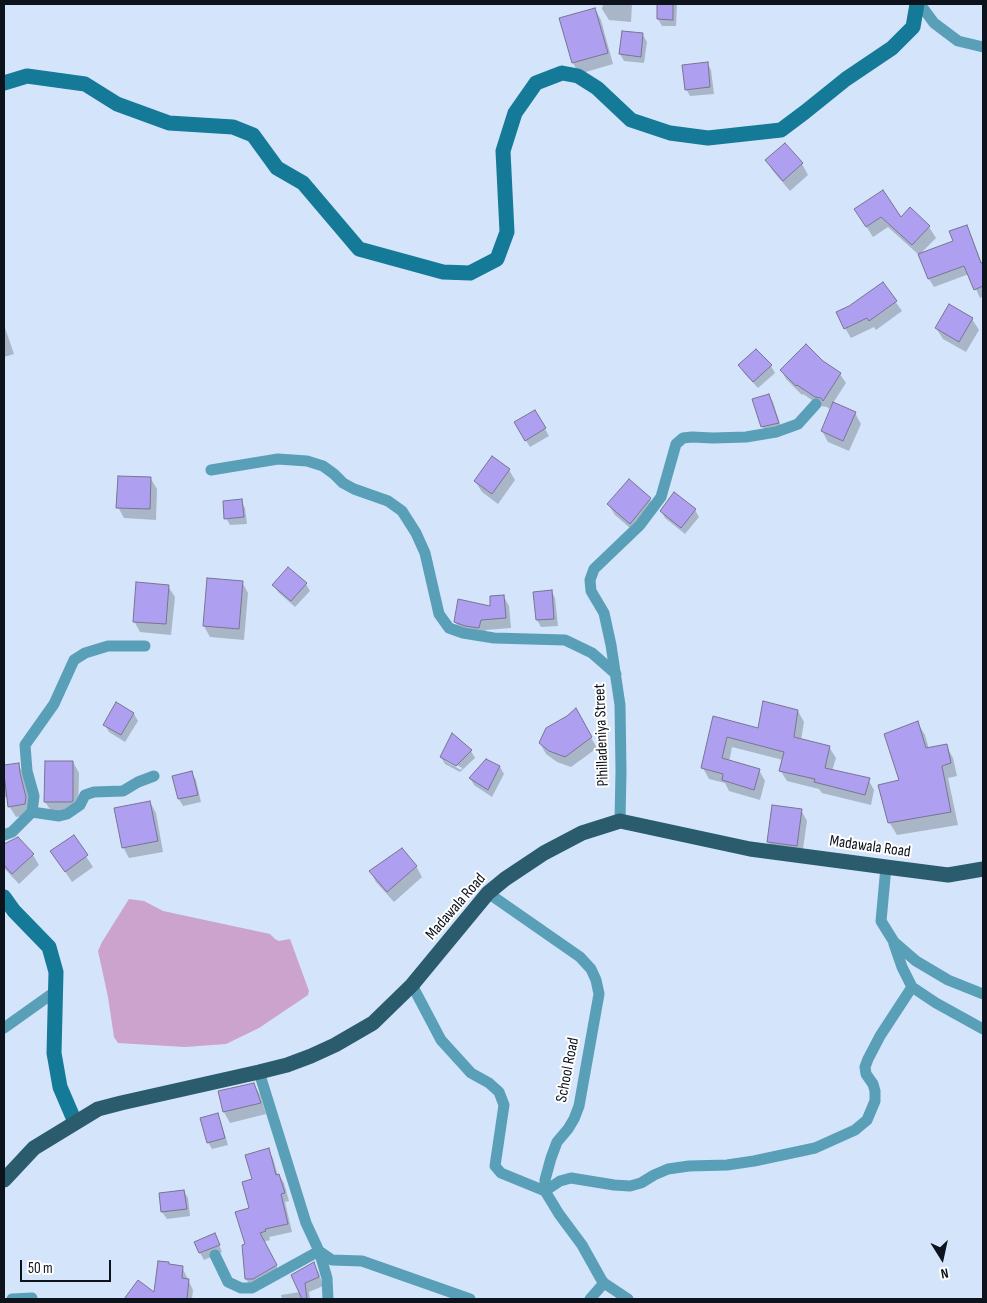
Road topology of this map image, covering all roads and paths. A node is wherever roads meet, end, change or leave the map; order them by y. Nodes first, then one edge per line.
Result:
1 (918, 4) edge
2 (983, 46) edge
3 (4, 83) edge
4 (816, 404) dead end
5 (211, 470) dead end
6 (145, 646) dead end
7 (616, 674) junction
8 (154, 776) dead end
9 (32, 812) junction
10 (620, 821) junction
11 (4, 835) edge
12 (886, 867) junction
13 (983, 869) edge
14 (488, 893) junction
15 (4, 897) edge
16 (9, 910) edge
17 (894, 942) junction
18 (412, 985) junction
19 (912, 987) junction
20 (56, 991) junction
21 (983, 994) edge
22 (4, 1028) edge
23 (983, 1029) edge
24 (259, 1072) junction
25 (75, 1122) junction
26 (4, 1180) edge
27 (546, 1191) junction
28 (319, 1251) junction
29 (215, 1255) dead end
30 (604, 1283) junction
31 (32, 1298) edge
32 (12, 1299) edge
33 (328, 1299) edge
34 (470, 1299) edge
35 (590, 1299) edge
36 (628, 1299) edge

1 - 2 street
1 - 3 street
4 - 7 street, Pihilladeniya Street
5 - 7 street
6 - 9 street
7 - 10 street, Pihilladeniya Street
8 - 9 street
9 - 11 street
10 - 12 main road, Madawala Road
10 - 14 main road, Madawala Road
12 - 13 main road, Madawala Road
12 - 17 street
14 - 18 main road, Madawala Road
14 - 27 street, School Road
15 - 16 street
16 - 20 street
17 - 19 street
17 - 21 street
18 - 24 main road, Madawala Road
18 - 27 street
19 - 23 street
19 - 27 street
20 - 22 street
20 - 25 street
24 - 25 main road, Madawala Road
24 - 28 street
25 - 26 main road, Madawala Road
27 - 30 street
28 - 29 street
28 - 33 street
28 - 34 street
30 - 35 street
30 - 36 street
31 - 32 street

